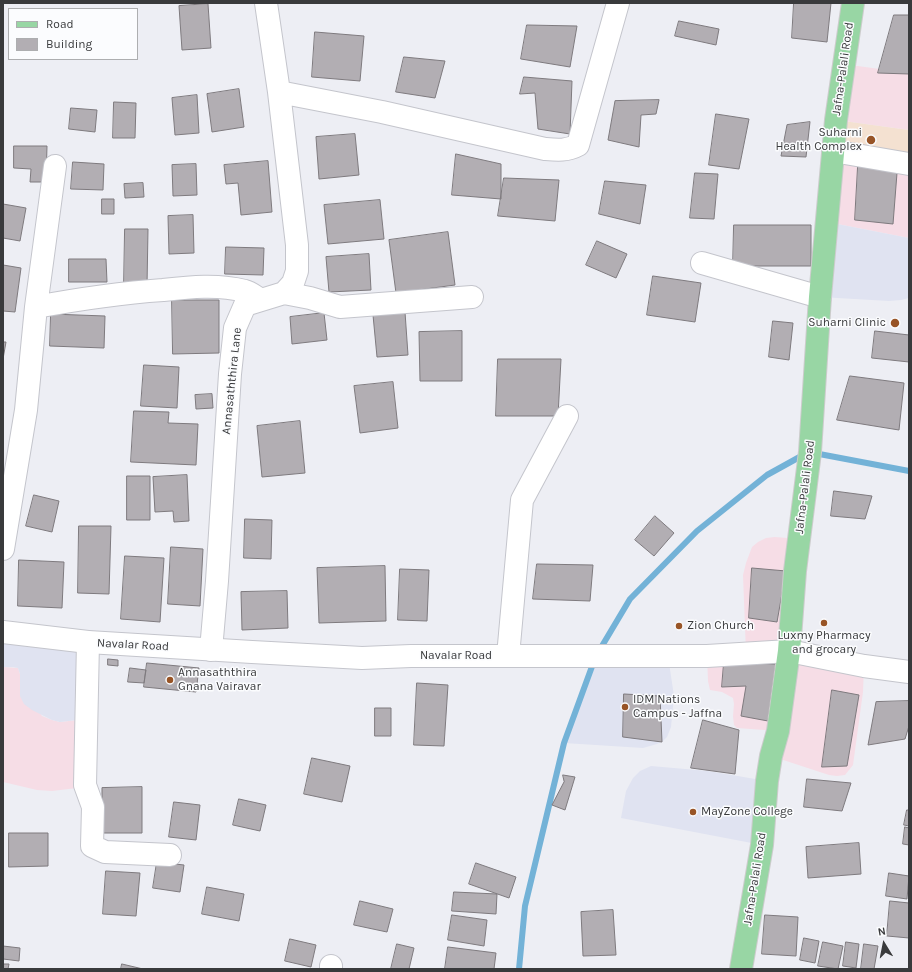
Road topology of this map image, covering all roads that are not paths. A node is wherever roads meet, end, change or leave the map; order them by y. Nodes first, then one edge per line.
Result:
1 (266, 3) edge
2 (618, 3) edge
3 (853, 3) edge
4 (279, 92) junction
5 (833, 150) junction
6 (909, 164) edge
7 (56, 166) dead end
8 (702, 263) dead end
9 (284, 293) junction
10 (820, 297) junction
11 (472, 298) dead end
12 (261, 300) junction
13 (36, 307) junction
14 (567, 416) dead end
15 (3, 549) edge
16 (3, 632) edge
17 (88, 642) junction
18 (211, 650) junction
19 (789, 651) junction
20 (508, 656) junction
21 (909, 672) edge
22 (170, 855) dead end
23 (741, 969) edge

1 - 4 street
2 - 4 street
3 - 5 main road, Jafna-Palali Road
4 - 9 street
5 - 6 street
5 - 10 main road, Jafna-Palali Road
7 - 13 street
8 - 10 street
9 - 11 street
9 - 12 street, Annasaththira Lane
10 - 19 main road, Jafna-Palali Road
12 - 13 street
12 - 18 street, Annasaththira Lane
13 - 15 street
14 - 20 street
16 - 17 street, Navalar Road
17 - 18 street, Navalar Road
17 - 22 street
18 - 20 street, Navalar Road
19 - 20 street, Navalar Road
19 - 21 street, Navalar Road
19 - 23 main road, Jafna-Palali Road

